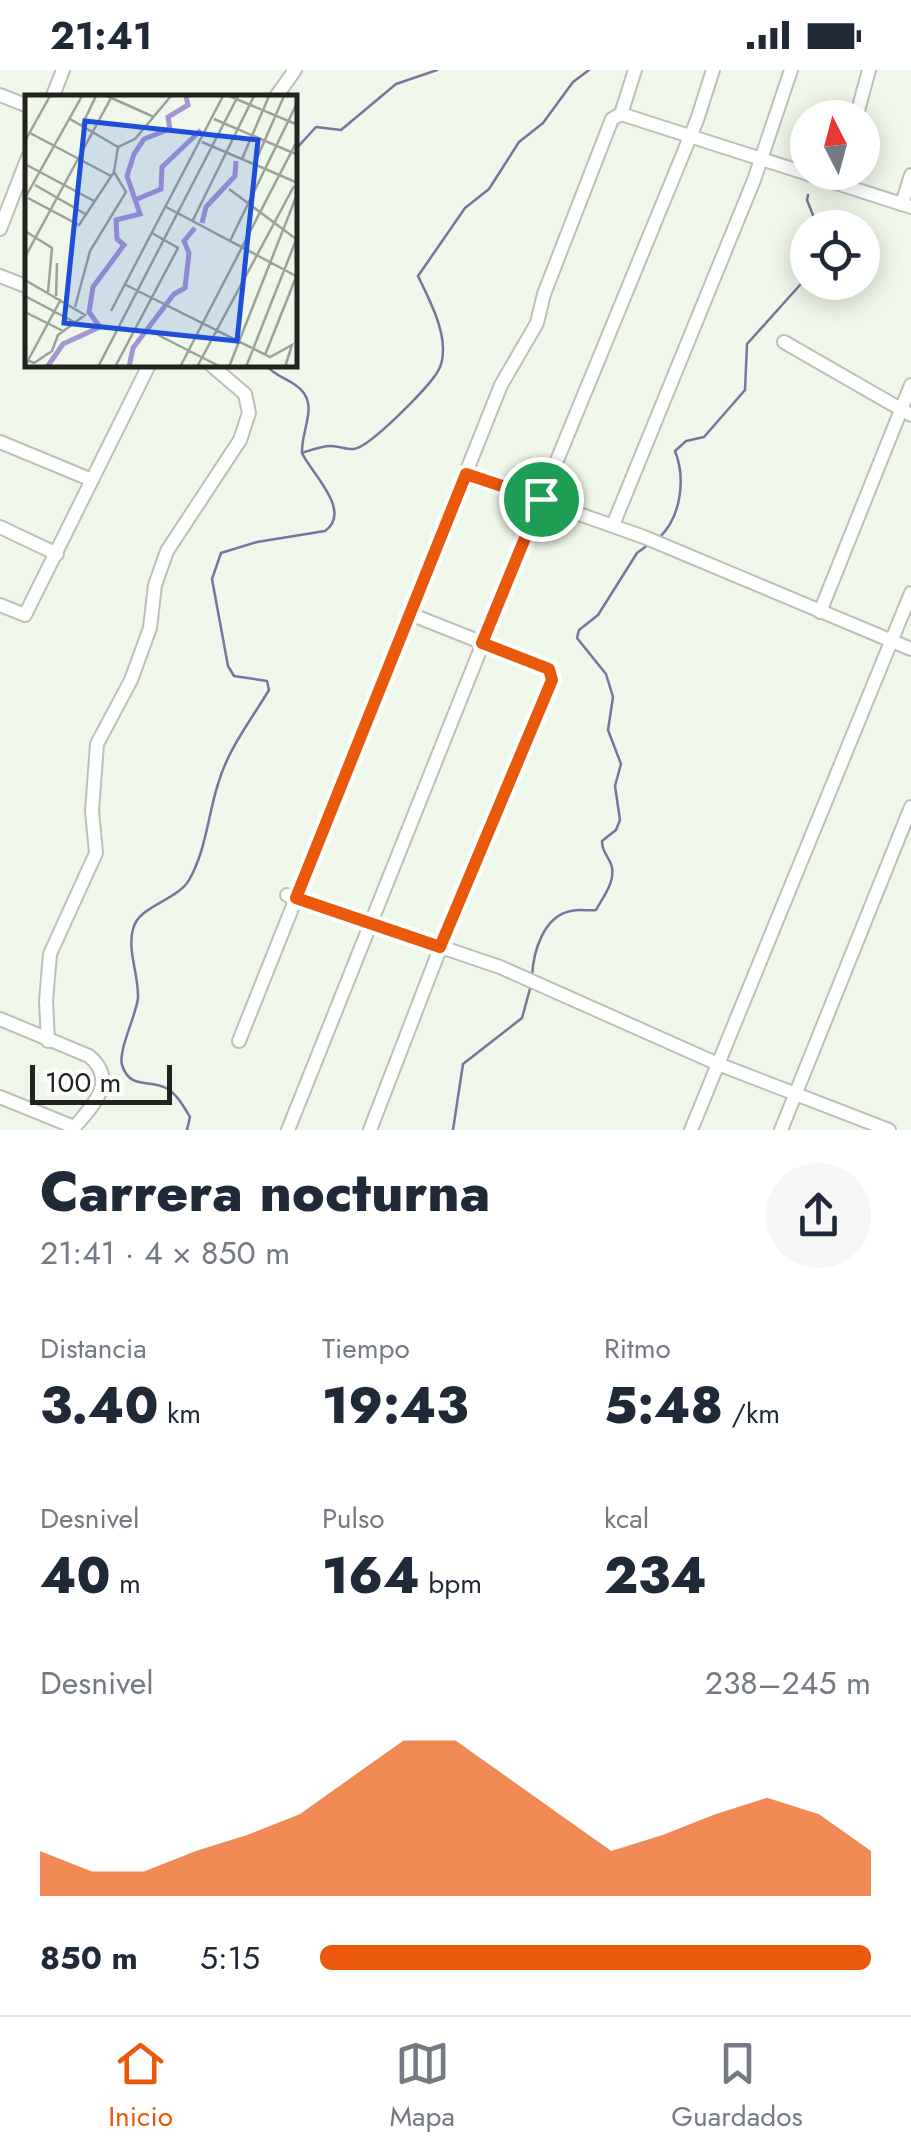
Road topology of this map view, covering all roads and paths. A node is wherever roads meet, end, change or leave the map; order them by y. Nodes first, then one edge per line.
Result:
1 (64, 70) edge
2 (295, 70) edge
3 (635, 70) edge
4 (713, 70) edge
5 (791, 70) edge
6 (870, 70) edge
7 (0, 95) edge
8 (53, 95) edge
9 (277, 95) edge
10 (861, 100) edge
11 (25, 105) edge
12 (621, 114) junction
13 (688, 135) junction
14 (762, 159) junction
15 (25, 165) edge
16 (790, 166) edge
17 (911, 175) edge
18 (867, 190) edge
19 (906, 206) edge
20 (0, 229) edge
21 (0, 276) edge
22 (25, 286) edge
23 (784, 342) dead end
24 (148, 368) edge
25 (215, 368) edge
26 (911, 385) edge
27 (906, 412) edge
28 (0, 442) edge
29 (466, 474) junction
30 (92, 480) junction
31 (541, 499) junction
32 (612, 525) junction
33 (0, 528) edge
34 (58, 554) junction
35 (911, 593) edge
36 (0, 604) edge
37 (820, 612) junction
38 (410, 614) junction
39 (890, 642) junction
40 (482, 643) junction
41 (911, 649) edge
42 (911, 807) edge
43 (292, 897) junction
44 (371, 924) junction
45 (440, 947) junction
46 (0, 1019) edge
47 (48, 1041) junction
48 (239, 1041) dead end
49 (718, 1064) junction
50 (796, 1094) junction
51 (0, 1097) edge
52 (73, 1128) edge
53 (288, 1130) edge
54 (370, 1130) edge
55 (691, 1130) edge
56 (781, 1130) edge
57 (889, 1130) edge

1 - 8 street
2 - 9 street
3 - 12 street
4 - 13 street
5 - 14 street
6 - 10 street
7 - 11 street
12 - 13 street
12 - 29 street
13 - 14 street
13 - 31 street
14 - 16 street
14 - 32 street
15 - 20 street
17 - 19 street
18 - 19 street
21 - 22 street
23 - 27 street
24 - 30 street
25 - 47 street
26 - 27 street
27 - 37 street
28 - 30 street
29 - 31 street
29 - 38 street
30 - 34 street
31 - 32 street
31 - 40 street
32 - 37 street
33 - 34 street
34 - 36 street
35 - 39 street
37 - 39 street
38 - 40 street
38 - 43 street
39 - 41 street
39 - 49 street
40 - 44 street
40 - 45 street
42 - 50 street
43 - 44 street
43 - 48 street
44 - 45 street
44 - 53 street
45 - 49 street
45 - 54 street
46 - 47 street
47 - 52 street
49 - 50 street
49 - 55 street
50 - 56 street
50 - 57 street
51 - 52 street

